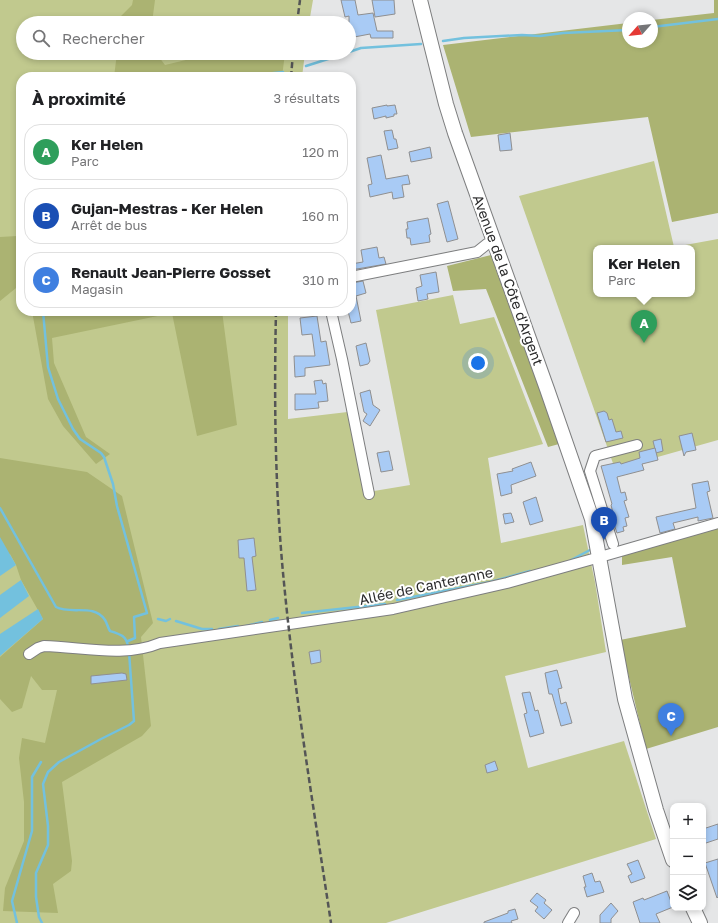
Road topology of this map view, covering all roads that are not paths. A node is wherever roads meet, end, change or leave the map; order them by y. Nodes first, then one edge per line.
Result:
1 (420, 0) edge
2 (494, 242) junction
3 (356, 276) edge
4 (332, 316) edge
5 (637, 445) dead end
6 (584, 473) junction
7 (369, 494) dead end
8 (718, 522) edge
9 (613, 544) dead end
10 (600, 558) junction
11 (29, 654) dead end
12 (670, 851) edge
13 (694, 911) edge
14 (574, 912) dead end
15 (568, 923) edge
16 (700, 923) edge

1 - 2 main road, Avenue de la Côte d'Argent
2 - 3 street
2 - 6 main road, Avenue de la Côte d'Argent
4 - 7 street
5 - 6 street
6 - 9 street
6 - 10 main road, Avenue de la Côte d'Argent
8 - 10 street, Allée de Canteranne
10 - 11 street, Allée de Canteranne
10 - 12 main road, Avenue de la Côte d'Argent
13 - 16 main road
14 - 15 street

